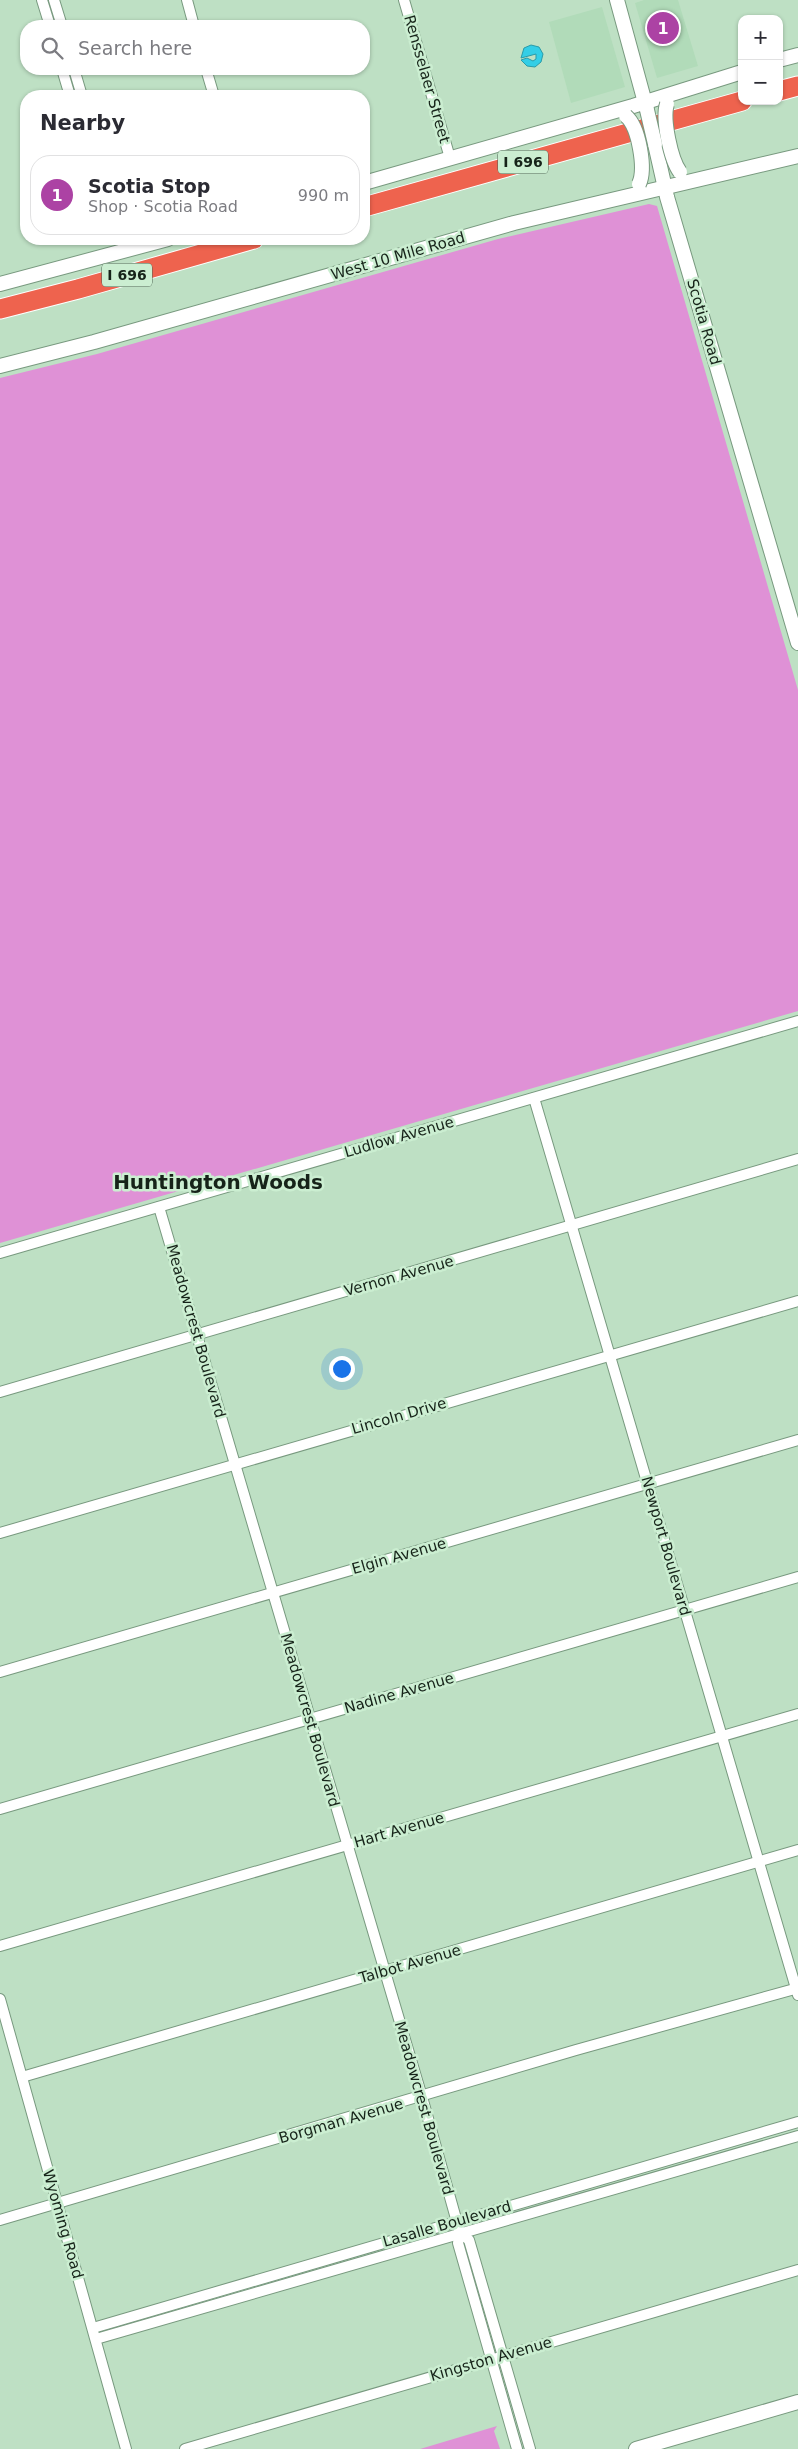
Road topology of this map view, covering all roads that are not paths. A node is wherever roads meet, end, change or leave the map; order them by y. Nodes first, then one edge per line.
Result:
1 (42, 0) edge
2 (54, 0) edge
3 (186, 0) edge
4 (404, 0) edge
5 (616, 0) edge
6 (48, 20) edge
7 (60, 20) edge
8 (192, 20) edge
9 (798, 55) edge
10 (783, 59) edge
11 (738, 73) edge
12 (64, 75) edge
13 (76, 75) edge
14 (208, 75) edge
15 (798, 86) edge
16 (68, 90) edge
17 (80, 90) edge
18 (212, 90) edge
19 (682, 90) junction
20 (783, 90) edge
21 (738, 102) edge
22 (646, 106) junction
23 (610, 112) junction
24 (798, 156) edge
25 (450, 158) junction
26 (370, 181) edge
27 (693, 181) junction
28 (663, 182) junction
29 (630, 195) junction
30 (370, 205) edge
31 (146, 245) edge
32 (233, 245) edge
33 (0, 284) edge
34 (0, 308) edge
35 (0, 366) edge
36 (797, 636) edge
37 (798, 1021) edge
38 (534, 1098) junction
39 (798, 1159) edge
40 (159, 1207) junction
41 (571, 1226) junction
42 (0, 1253) edge
43 (798, 1301) edge
44 (197, 1335) junction
45 (609, 1356) junction
46 (0, 1392) edge
47 (798, 1440) edge
48 (235, 1464) junction
49 (647, 1484) junction
50 (0, 1533) edge
51 (798, 1577) edge
52 (273, 1593) junction
53 (684, 1610) junction
54 (0, 1672) edge
55 (798, 1714) edge
56 (310, 1718) junction
57 (721, 1736) junction
58 (0, 1809) edge
59 (347, 1845) junction
60 (798, 1850) edge
61 (758, 1862) junction
62 (0, 1946) edge
63 (384, 1971) junction
64 (797, 1990) edge
65 (0, 1999) edge
66 (22, 2077) junction
67 (422, 2097) junction
68 (798, 2122) edge
69 (798, 2136) edge
70 (628, 2171) junction
71 (632, 2184) junction
72 (58, 2203) junction
73 (0, 2220) edge
74 (457, 2221) junction
75 (460, 2233) junction
76 (798, 2270) edge
77 (266, 2277) junction
78 (270, 2288) junction
79 (93, 2328) junction
80 (96, 2339) junction
81 (497, 2357) junction
82 (798, 2402) edge
83 (126, 2449) edge
84 (185, 2449) edge
85 (517, 2449) edge
86 (530, 2449) edge
87 (636, 2449) edge

1 - 6 street
2 - 7 street
3 - 8 street
4 - 25 street, Rensselaer Street
5 - 22 main road, Scotia Road
9 - 10 main road
11 - 19 main road
12 - 16 street
13 - 17 street
14 - 18 street
15 - 20 highway
19 - 22 main road
19 - 27 main road, bridge
21 - 30 highway, I 696
22 - 23 main road
22 - 28 main road, Scotia Road, bridge
23 - 25 main road
23 - 29 main road, bridge
24 - 27 main road, West 10 Mile Road
25 - 26 main road
27 - 28 main road, West 10 Mile Road
28 - 29 main road, West 10 Mile Road
28 - 36 main road, Scotia Road
29 - 35 main road, West 10 Mile Road
31 - 33 main road
32 - 34 highway, I 696
37 - 38 street, Ludlow Avenue
38 - 40 street, Ludlow Avenue
38 - 41 street, Newport Boulevard
39 - 41 street, Vernon Avenue
40 - 42 street, Ludlow Avenue
40 - 44 street, Meadowcrest Boulevard
41 - 44 street, Vernon Avenue
41 - 45 street, Newport Boulevard
43 - 45 street, Lincoln Drive
44 - 46 street, Vernon Avenue
44 - 48 street, Meadowcrest Boulevard
45 - 48 street, Lincoln Drive
45 - 49 street, Newport Boulevard
47 - 49 street, Elgin Avenue
48 - 50 street, Lincoln Drive
48 - 52 street, Meadowcrest Boulevard
49 - 52 street, Elgin Avenue
49 - 53 street, Newport Boulevard
51 - 53 street, Nadine Avenue
52 - 54 street, Elgin Avenue
52 - 56 street, Meadowcrest Boulevard
53 - 56 street, Nadine Avenue
53 - 57 street, Newport Boulevard
55 - 57 street, Hart Avenue
56 - 58 street, Nadine Avenue
56 - 59 street, Meadowcrest Boulevard
57 - 59 street, Hart Avenue
57 - 61 street, Newport Boulevard
59 - 62 street, Hart Avenue
59 - 63 street, Meadowcrest Boulevard
60 - 61 street, Talbot Avenue
61 - 63 street, Talbot Avenue
61 - 64 street, Newport Boulevard
63 - 66 street, Talbot Avenue
63 - 67 street, Meadowcrest Boulevard
64 - 67 street, Borgman Avenue
65 - 66 street, Wyoming Road
66 - 72 street, Wyoming Road
67 - 72 street, Borgman Avenue
67 - 74 street, Meadowcrest Boulevard
68 - 70 street, Lasalle Boulevard
69 - 71 street, Lasalle Boulevard
70 - 71 street
70 - 74 street, Lasalle Boulevard
71 - 75 street, Lasalle Boulevard
72 - 73 street, Borgman Avenue
72 - 79 street, Wyoming Road
74 - 75 street, Meadowcrest Boulevard
74 - 77 street, Lasalle Boulevard
75 - 78 street, Lasalle Boulevard
75 - 81 street, Meadowcrest Boulevard
76 - 81 street, Kingston Avenue
77 - 78 street
77 - 79 street, Lasalle Boulevard
78 - 80 street, Lasalle Boulevard
79 - 80 street, Wyoming Road
80 - 83 street, Wyoming Road
81 - 84 street, Kingston Avenue
81 - 85 street, Meadowcrest Boulevard
81 - 86 street, Meadowcrest Boulevard
82 - 87 main road

